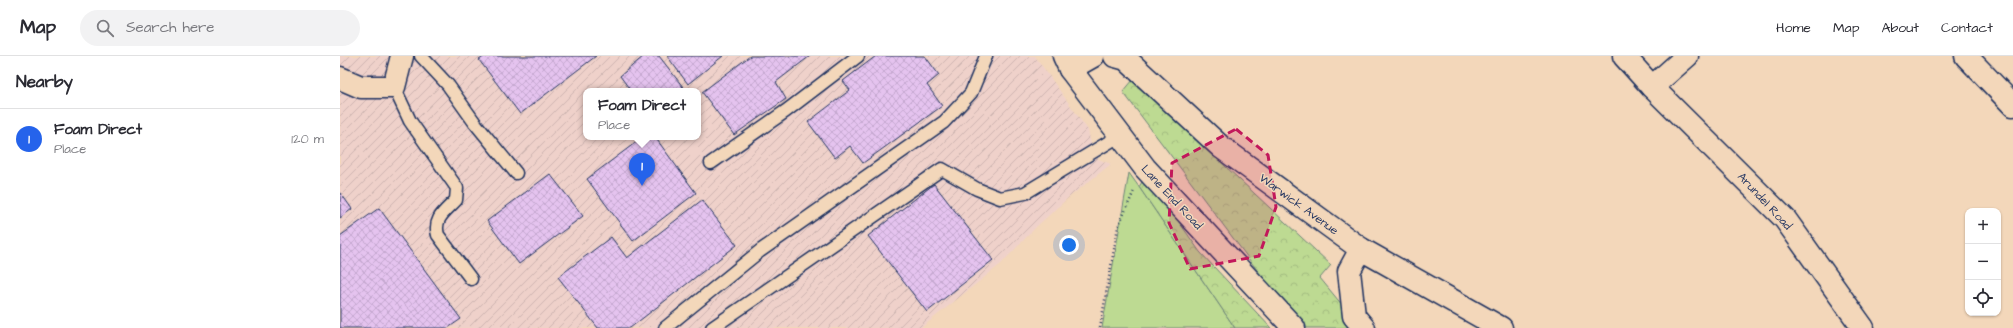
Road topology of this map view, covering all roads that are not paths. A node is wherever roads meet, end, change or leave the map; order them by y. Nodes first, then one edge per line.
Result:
1 (402, 56) edge
2 (421, 56) edge
3 (858, 56) edge
4 (986, 56) edge
5 (1093, 56) edge
6 (1115, 56) edge
7 (1624, 56) edge
8 (1687, 56) edge
9 (1966, 56) edge
10 (1067, 63) edge
11 (340, 78) edge
12 (394, 87) junction
13 (1652, 87) junction
14 (2013, 105) edge
15 (1120, 136) junction
16 (711, 163) dead end
17 (516, 174) dead end
18 (1361, 249) junction
19 (472, 279) dead end
20 (665, 328) edge
21 (712, 328) edge
22 (1294, 328) edge
23 (1364, 328) edge
24 (1501, 328) edge
25 (1863, 328) edge

1 - 12 street
2 - 17 lane
3 - 16 lane
4 - 20 lane
5 - 10 street
6 - 18 street, Warwick Avenue
7 - 13 street, Arundel Road
8 - 13 street
9 - 14 street
10 - 15 street, Lane End Road
11 - 12 street
12 - 19 lane
13 - 25 street, Arundel Road
15 - 21 lane
15 - 22 street, Lane End Road
18 - 23 street
18 - 24 street, Warwick Avenue

